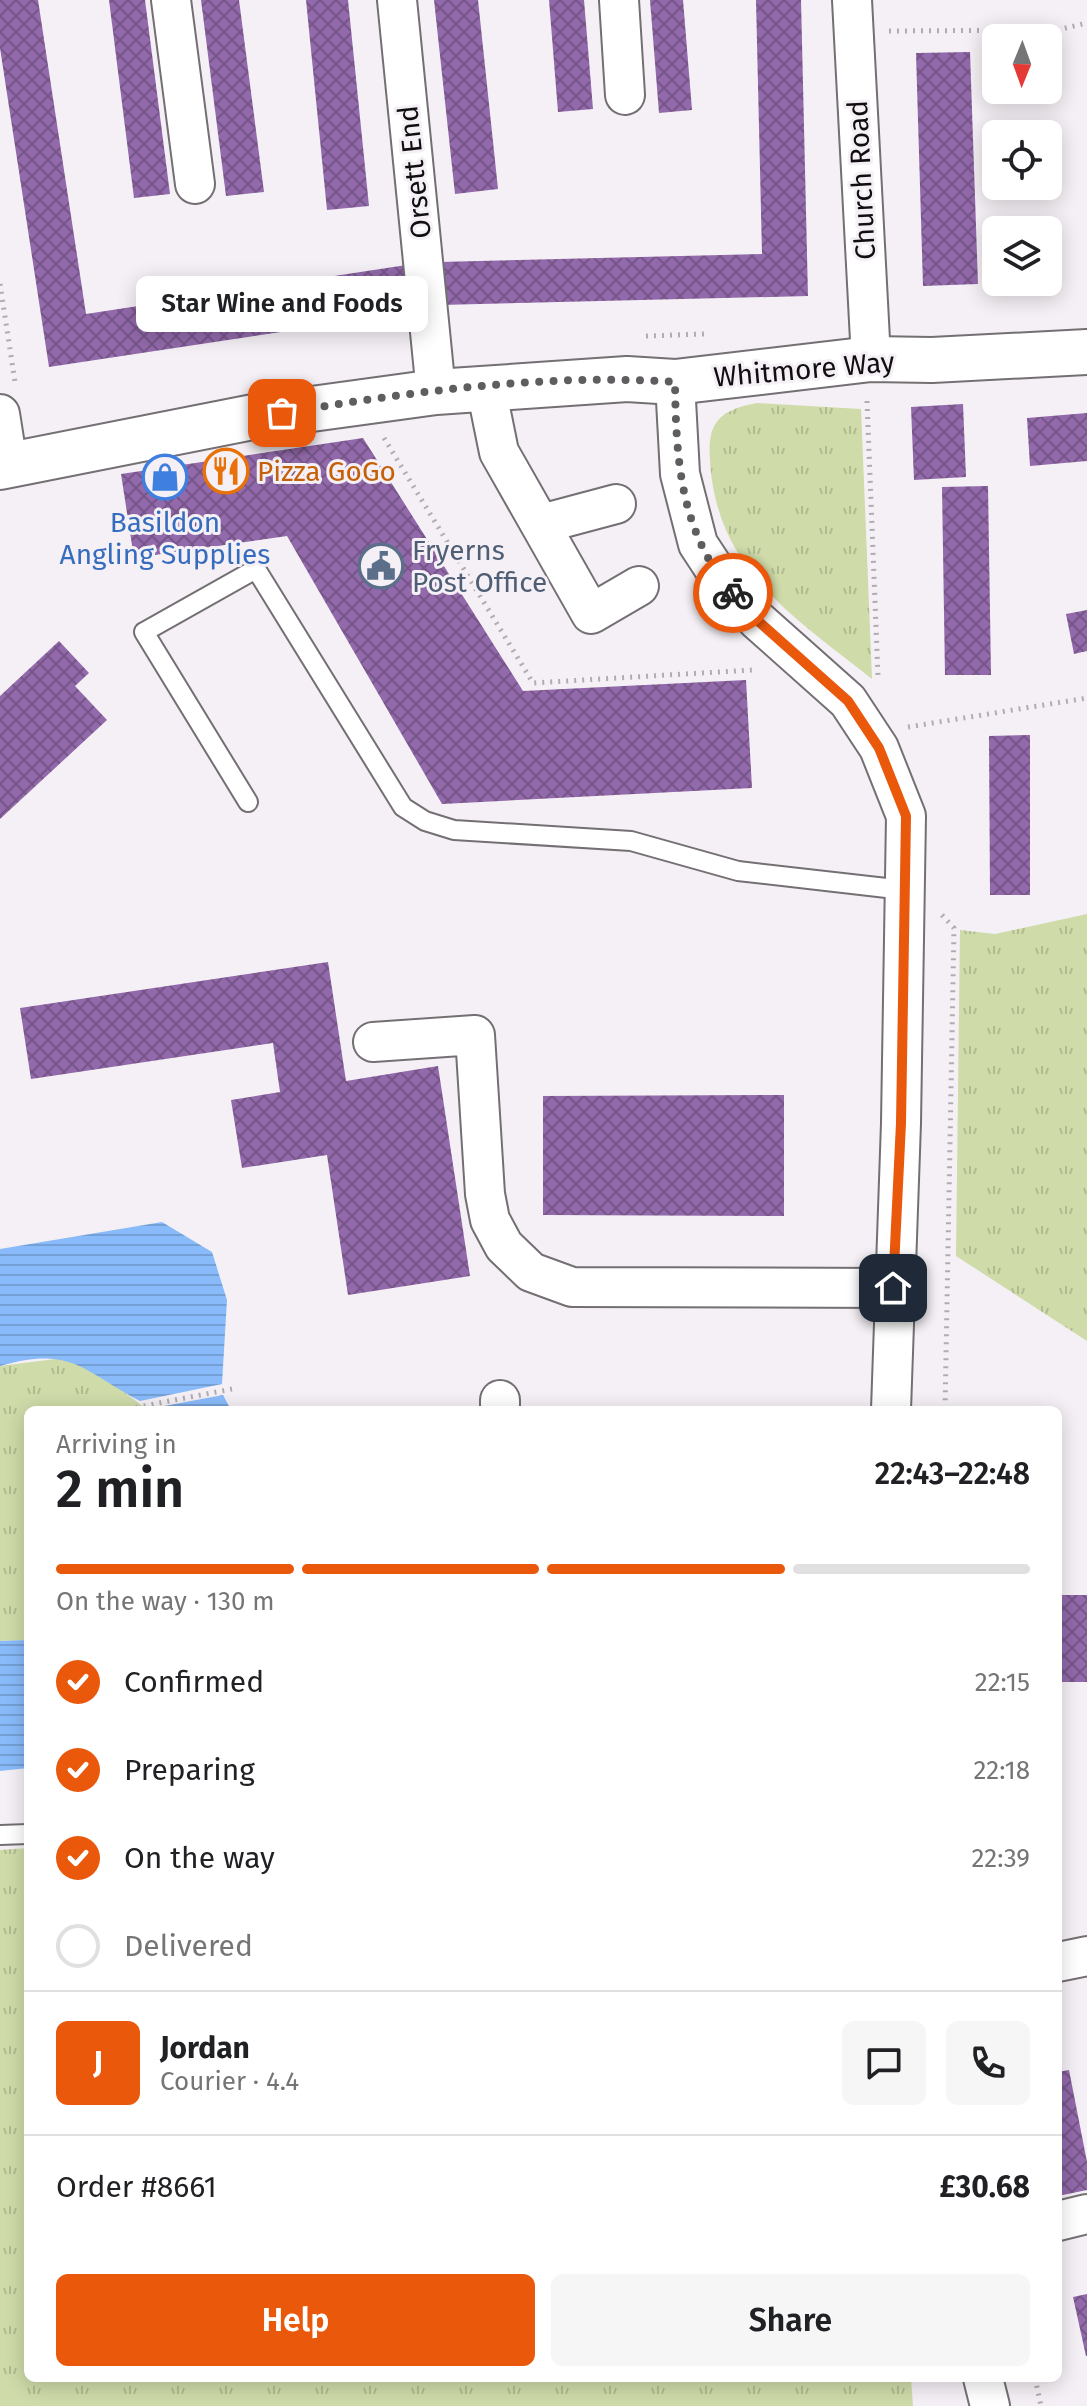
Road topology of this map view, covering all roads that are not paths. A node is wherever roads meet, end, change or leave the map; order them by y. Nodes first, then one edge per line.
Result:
1 (171, 0) edge
2 (397, 0) edge
3 (619, 0) edge
4 (852, 18) edge
5 (625, 95) dead end
6 (195, 184) dead end
7 (1087, 352) edge
8 (871, 359) junction
9 (675, 382) junction
10 (486, 388) junction
11 (436, 392) junction
12 (8, 400) edge
13 (4, 466) edge
14 (616, 504) dead end
15 (541, 524) junction
16 (639, 586) dead end
17 (248, 802) dead end
18 (904, 890) junction
19 (373, 1042) dead end
20 (893, 1288) junction
21 (891, 1406) edge
22 (24, 1834) edge
23 (0, 1835) edge
24 (1087, 1956) edge
25 (1062, 1961) edge
26 (1087, 2214) edge
27 (1062, 2220) edge
28 (984, 2382) edge
29 (990, 2406) edge

1 - 6 street
2 - 11 street, Orsett End
3 - 5 street
4 - 8 street, Church Road
7 - 8 street, Whitmore Way
8 - 9 street, Whitmore Way
9 - 10 street, Whitmore Way
9 - 18 street
10 - 11 street, Whitmore Way
10 - 15 street
11 - 13 street, Whitmore Way
12 - 13 street
14 - 15 street
15 - 16 street
17 - 18 lane
18 - 20 street
19 - 20 street
20 - 21 street
22 - 23 lane
24 - 25 street
26 - 27 street
28 - 29 street

